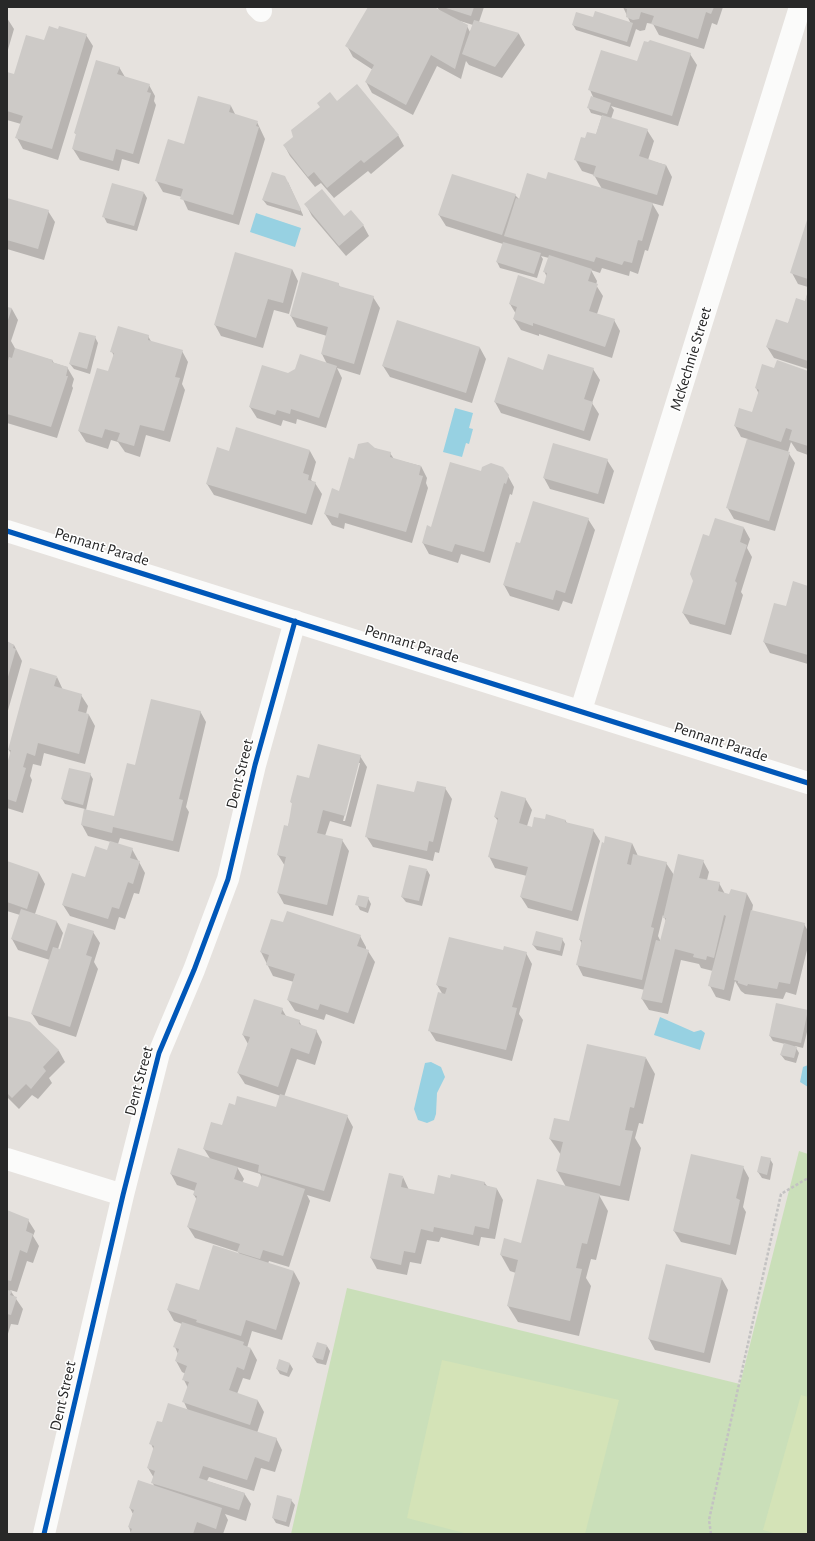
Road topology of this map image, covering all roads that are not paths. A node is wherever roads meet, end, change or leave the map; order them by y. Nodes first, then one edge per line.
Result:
1 (800, 7) edge
2 (7, 531) edge
3 (294, 621) junction
4 (581, 710) junction
5 (808, 783) edge
6 (7, 1159) edge
7 (123, 1195) junction
8 (44, 1534) edge

1 - 4 street, McKechnie Street
2 - 3 street, Pennant Parade
3 - 4 street, Pennant Parade
3 - 7 street, Dent Street
4 - 5 street, Pennant Parade
6 - 7 street
7 - 8 street, Dent Street

